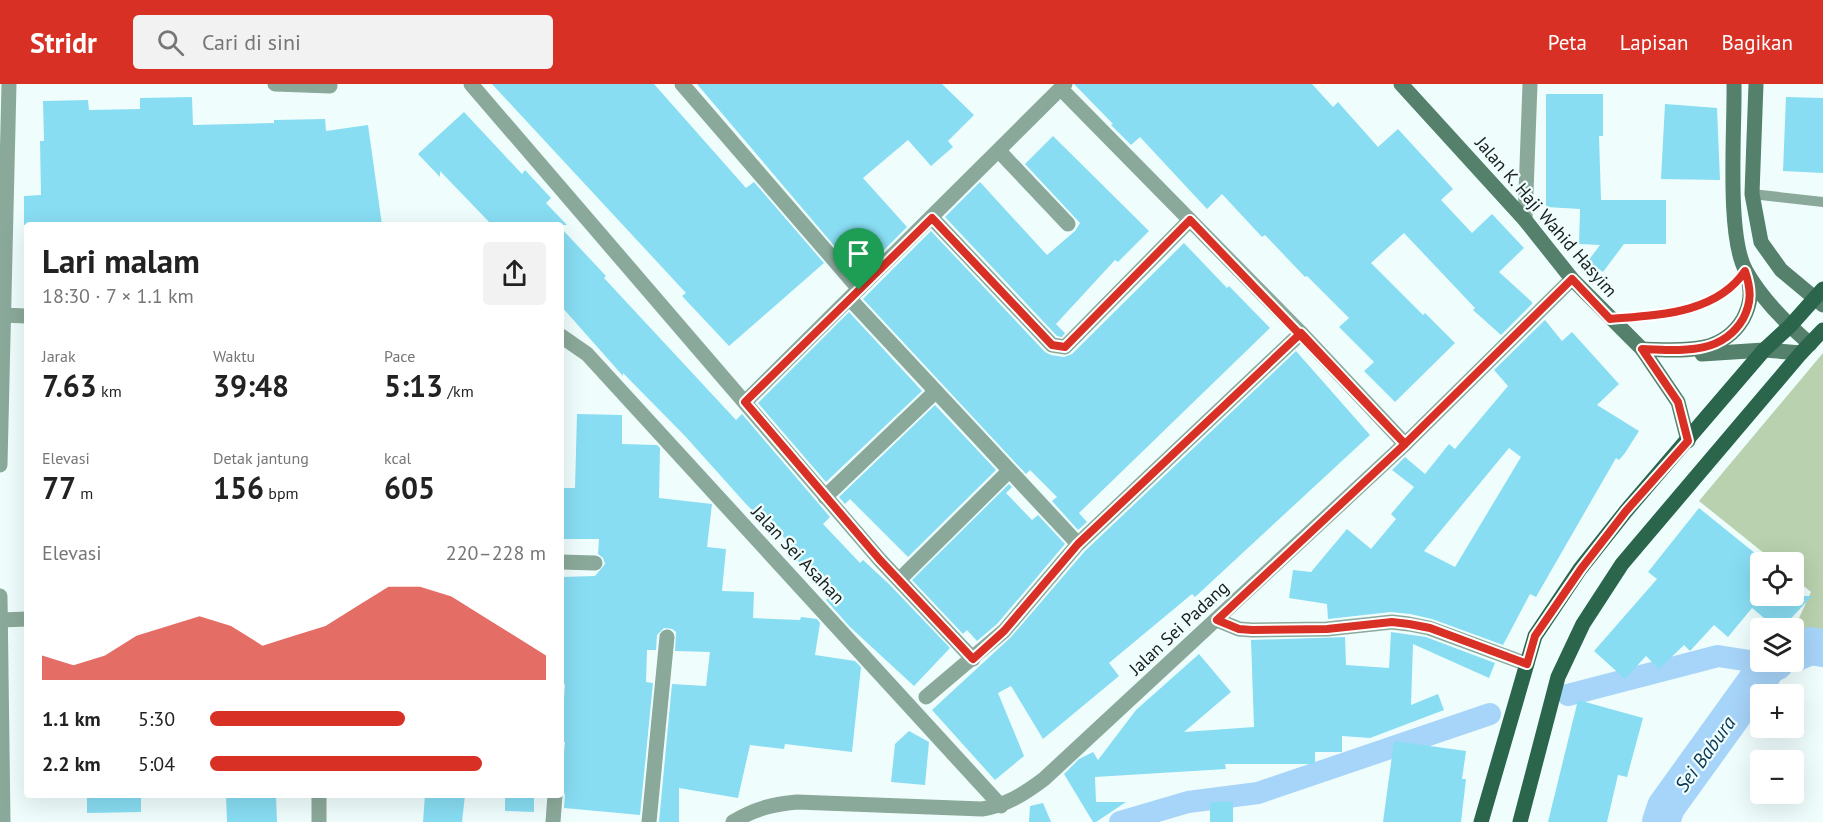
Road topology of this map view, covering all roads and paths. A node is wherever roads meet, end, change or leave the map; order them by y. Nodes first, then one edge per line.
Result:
1 (9, 84) edge
2 (275, 84) edge
3 (471, 84) edge
4 (682, 84) edge
5 (1401, 84) edge
6 (1530, 84) edge
7 (1734, 84) edge
8 (1756, 84) edge
9 (330, 86) edge
10 (1063, 86) edge
11 (999, 151) junction
12 (1752, 194) junction
13 (1823, 202) edge
14 (932, 218) junction
15 (1190, 220) junction
16 (1525, 220) junction
17 (1068, 224) dead end
18 (1745, 271) junction
19 (1572, 279) junction
20 (855, 294) junction
21 (1820, 298) edge
22 (2, 315) edge
23 (24, 316) edge
24 (1610, 319) junction
25 (1790, 326) junction
26 (1823, 330) edge
27 (1301, 333) junction
28 (564, 338) edge
29 (1642, 349) junction
30 (1805, 349) junction
31 (1764, 350) junction
32 (935, 392) junction
33 (745, 402) junction
34 (1688, 441) junction
35 (1405, 444) junction
36 (0, 465) edge
37 (1008, 472) junction
38 (825, 496) junction
39 (1078, 544) junction
40 (564, 562) edge
41 (595, 563) dead end
42 (900, 579) junction
43 (0, 596) edge
44 (24, 619) edge
45 (1, 620) edge
46 (1217, 620) junction
47 (667, 637) dead end
48 (973, 659) junction
49 (1527, 664) junction
50 (926, 697) dead end
51 (319, 798) edge
52 (555, 798) edge
53 (1001, 806) junction
54 (3, 822) edge
55 (319, 822) edge
56 (553, 822) edge
57 (650, 822) edge
58 (734, 822) edge
59 (1480, 822) edge
60 (1520, 822) edge

1 - 22 street
2 - 9 street
3 - 33 street
4 - 20 street
5 - 16 main road, Jalan K. Haji Wahid Hasyim
6 - 16 street
7 - 18 main road
8 - 12 main road
10 - 11 street
10 - 15 street
11 - 14 street
11 - 17 street
12 - 13 lane
12 - 21 main road
14 - 15 street
14 - 20 street
15 - 27 street
16 - 19 main road, Jalan K. Haji Wahid Hasyim
18 - 24 lane
18 - 25 main road
18 - 29 main road
19 - 24 main road, Jalan K. Haji Wahid Hasyim
19 - 35 street, Jalan Sei Padang
20 - 32 street
20 - 33 street
21 - 25 main road
22 - 23 street
22 - 36 street
24 - 29 main road, Jalan K. Haji Wahid Hasyim
25 - 30 main road
25 - 31 main road
26 - 30 main road
27 - 35 street
27 - 39 street
28 - 53 street, Jalan Sei Asahan
29 - 31 main road
29 - 34 main road, Jalan K. Haji Wahid Hasyim
30 - 31 main road
30 - 60 main road
31 - 34 main road
32 - 37 street
32 - 38 street
33 - 38 street
34 - 49 main road
35 - 46 street, Jalan Sei Padang
37 - 39 street
37 - 42 street
38 - 42 street
39 - 48 street
40 - 41 street
42 - 48 street
43 - 45 street
44 - 45 street
45 - 54 street
46 - 49 street
46 - 53 street, Jalan Sei Padang
47 - 57 street
48 - 50 street
49 - 59 main road
51 - 55 street
52 - 56 street
53 - 58 street, Jalan Sei Padang

